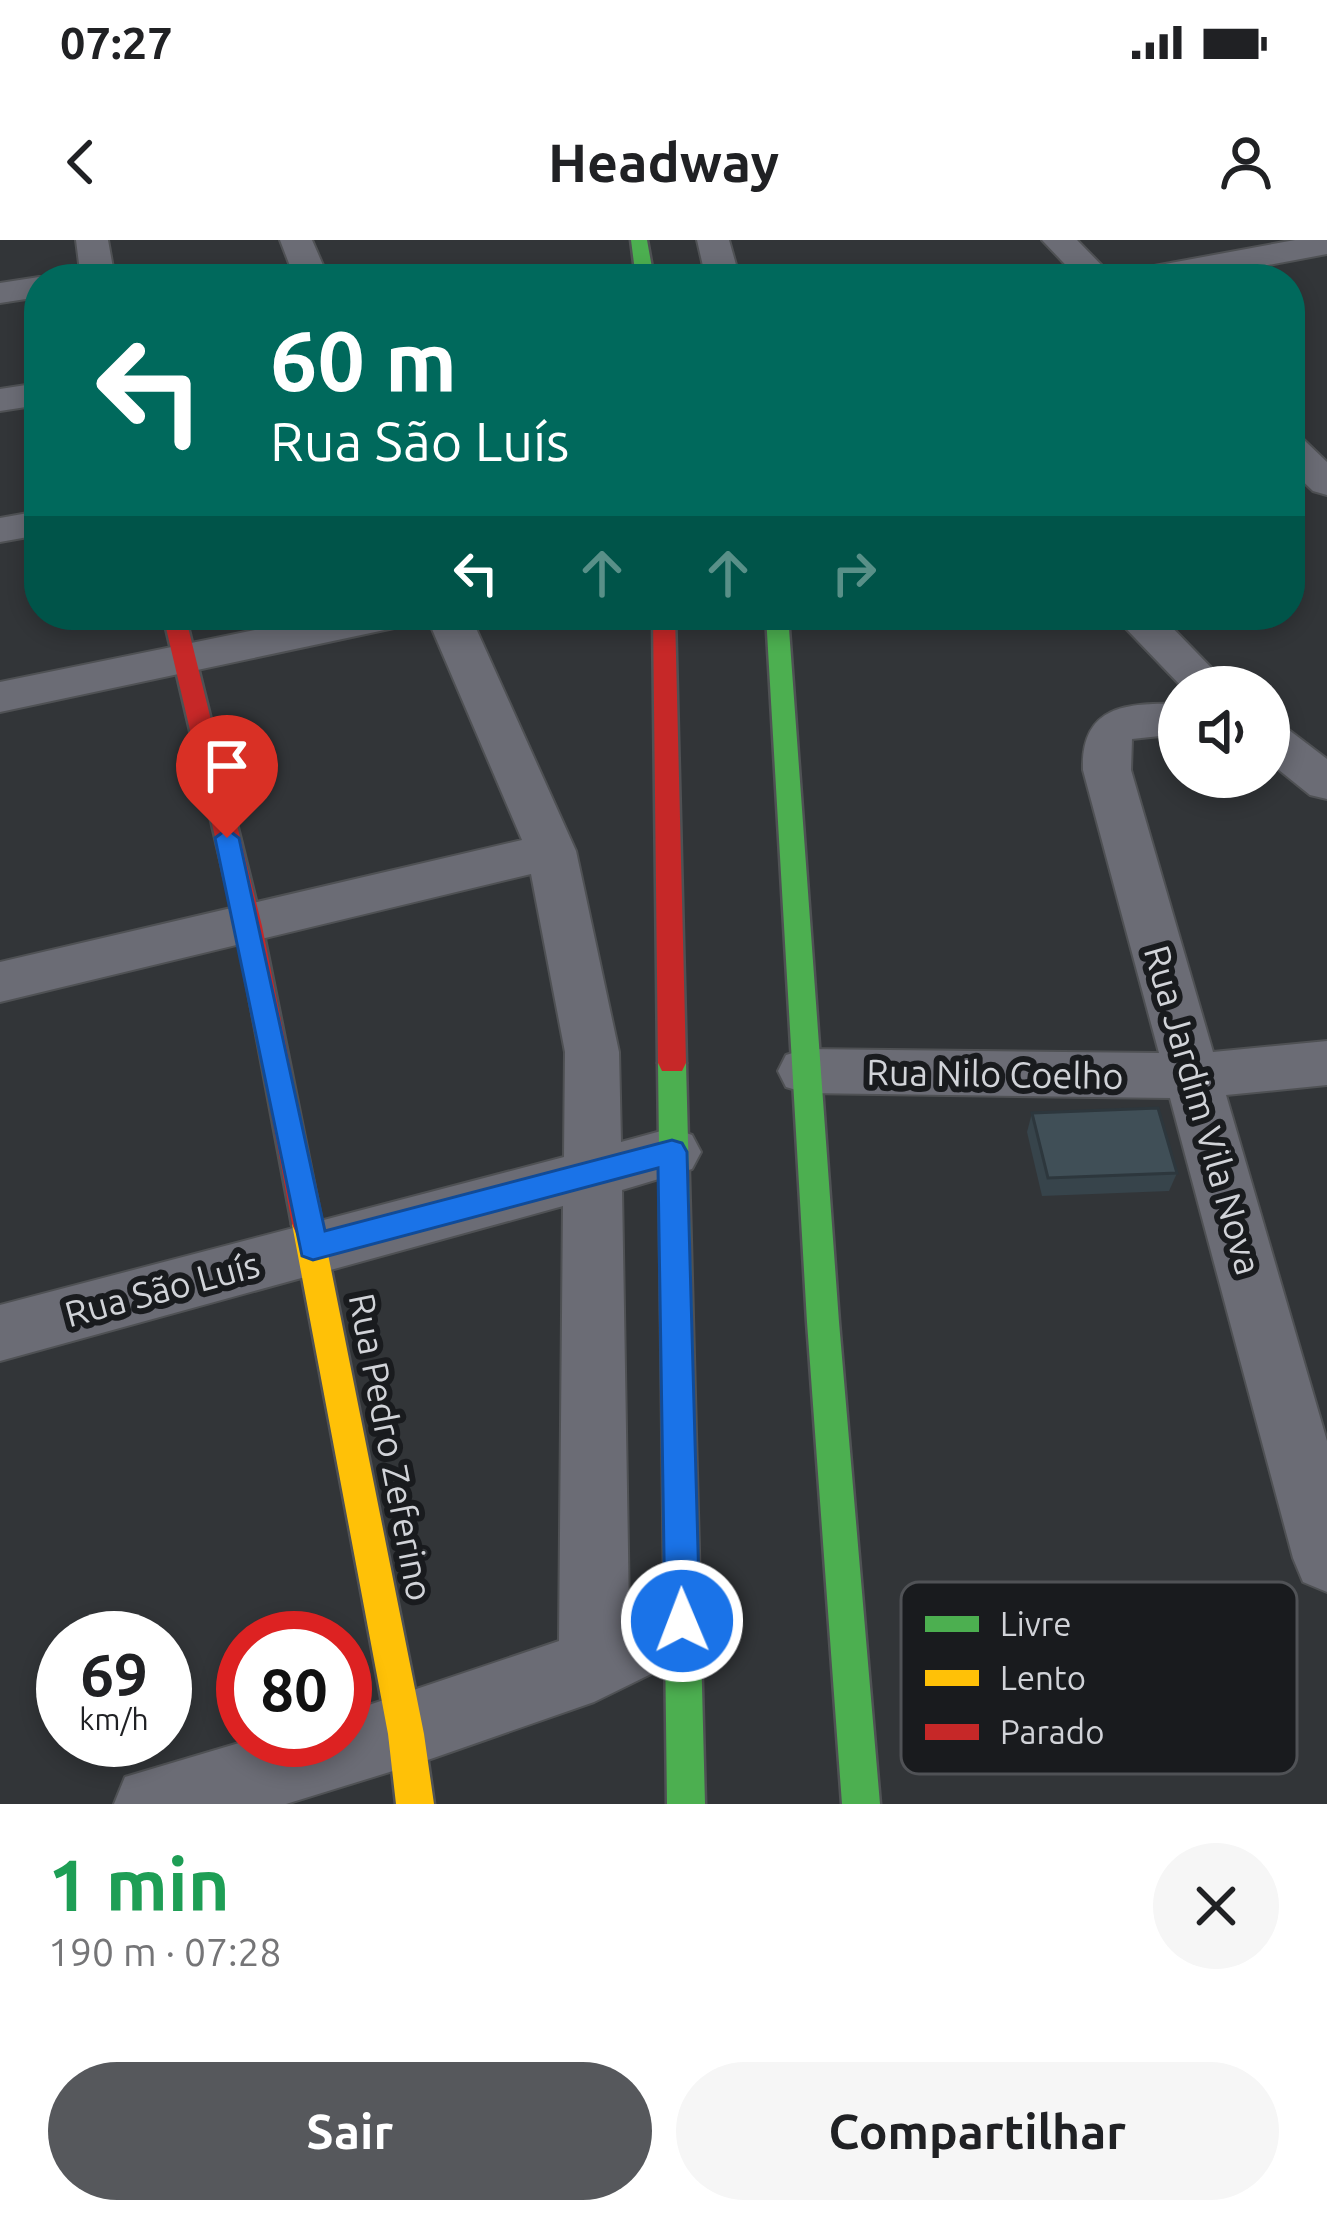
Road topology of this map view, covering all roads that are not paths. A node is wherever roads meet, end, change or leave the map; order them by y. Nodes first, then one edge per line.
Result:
1 (1058, 240) edge
2 (1327, 244) edge
3 (1083, 264) edge
4 (1219, 264) edge
5 (177, 630) edge
6 (327, 630) edge
7 (455, 630) edge
8 (664, 630) edge
9 (777, 630) edge
10 (1150, 630) edge
11 (184, 662) junction
12 (1187, 666) edge
13 (0, 697) edge
14 (1158, 720) edge
15 (1290, 754) edge
16 (1327, 783) edge
17 (551, 851) junction
18 (249, 926) junction
19 (0, 982) edge
20 (1327, 1063) edge
21 (806, 1071) junction
22 (1196, 1076) junction
23 (672, 1152) junction
24 (596, 1170) junction
25 (313, 1247) junction
26 (0, 1334) edge
27 (1327, 1558) edge
28 (682, 1621) junction
29 (594, 1666) junction
30 (406, 1734) junction
31 (152, 1804) edge
32 (415, 1804) edge
33 (686, 1804) edge
34 (862, 1804) edge

1 - 3 street
2 - 4 street
5 - 11 main road, Rua Pedro Zeferino
6 - 11 street
7 - 17 street
8 - 23 main road
9 - 21 main road
10 - 12 street
11 - 13 street
11 - 18 main road, Rua Pedro Zeferino
14 - 22 street, Rua Jardim Vila Nova
15 - 16 street
17 - 18 street
17 - 24 street
18 - 19 street
18 - 25 main road, Rua Pedro Zeferino
20 - 22 street, Rua Nilo Coelho
21 - 22 street, Rua Nilo Coelho
21 - 34 main road
22 - 27 street, Rua Jardim Vila Nova
23 - 24 street, Rua São Luís
23 - 28 main road
24 - 25 street, Rua São Luís
24 - 29 street
25 - 26 street, Rua São Luís
25 - 30 main road, Rua Pedro Zeferino
28 - 29 street
28 - 33 main road
29 - 30 street
30 - 31 street
30 - 32 main road, Rua Pedro Zeferino

